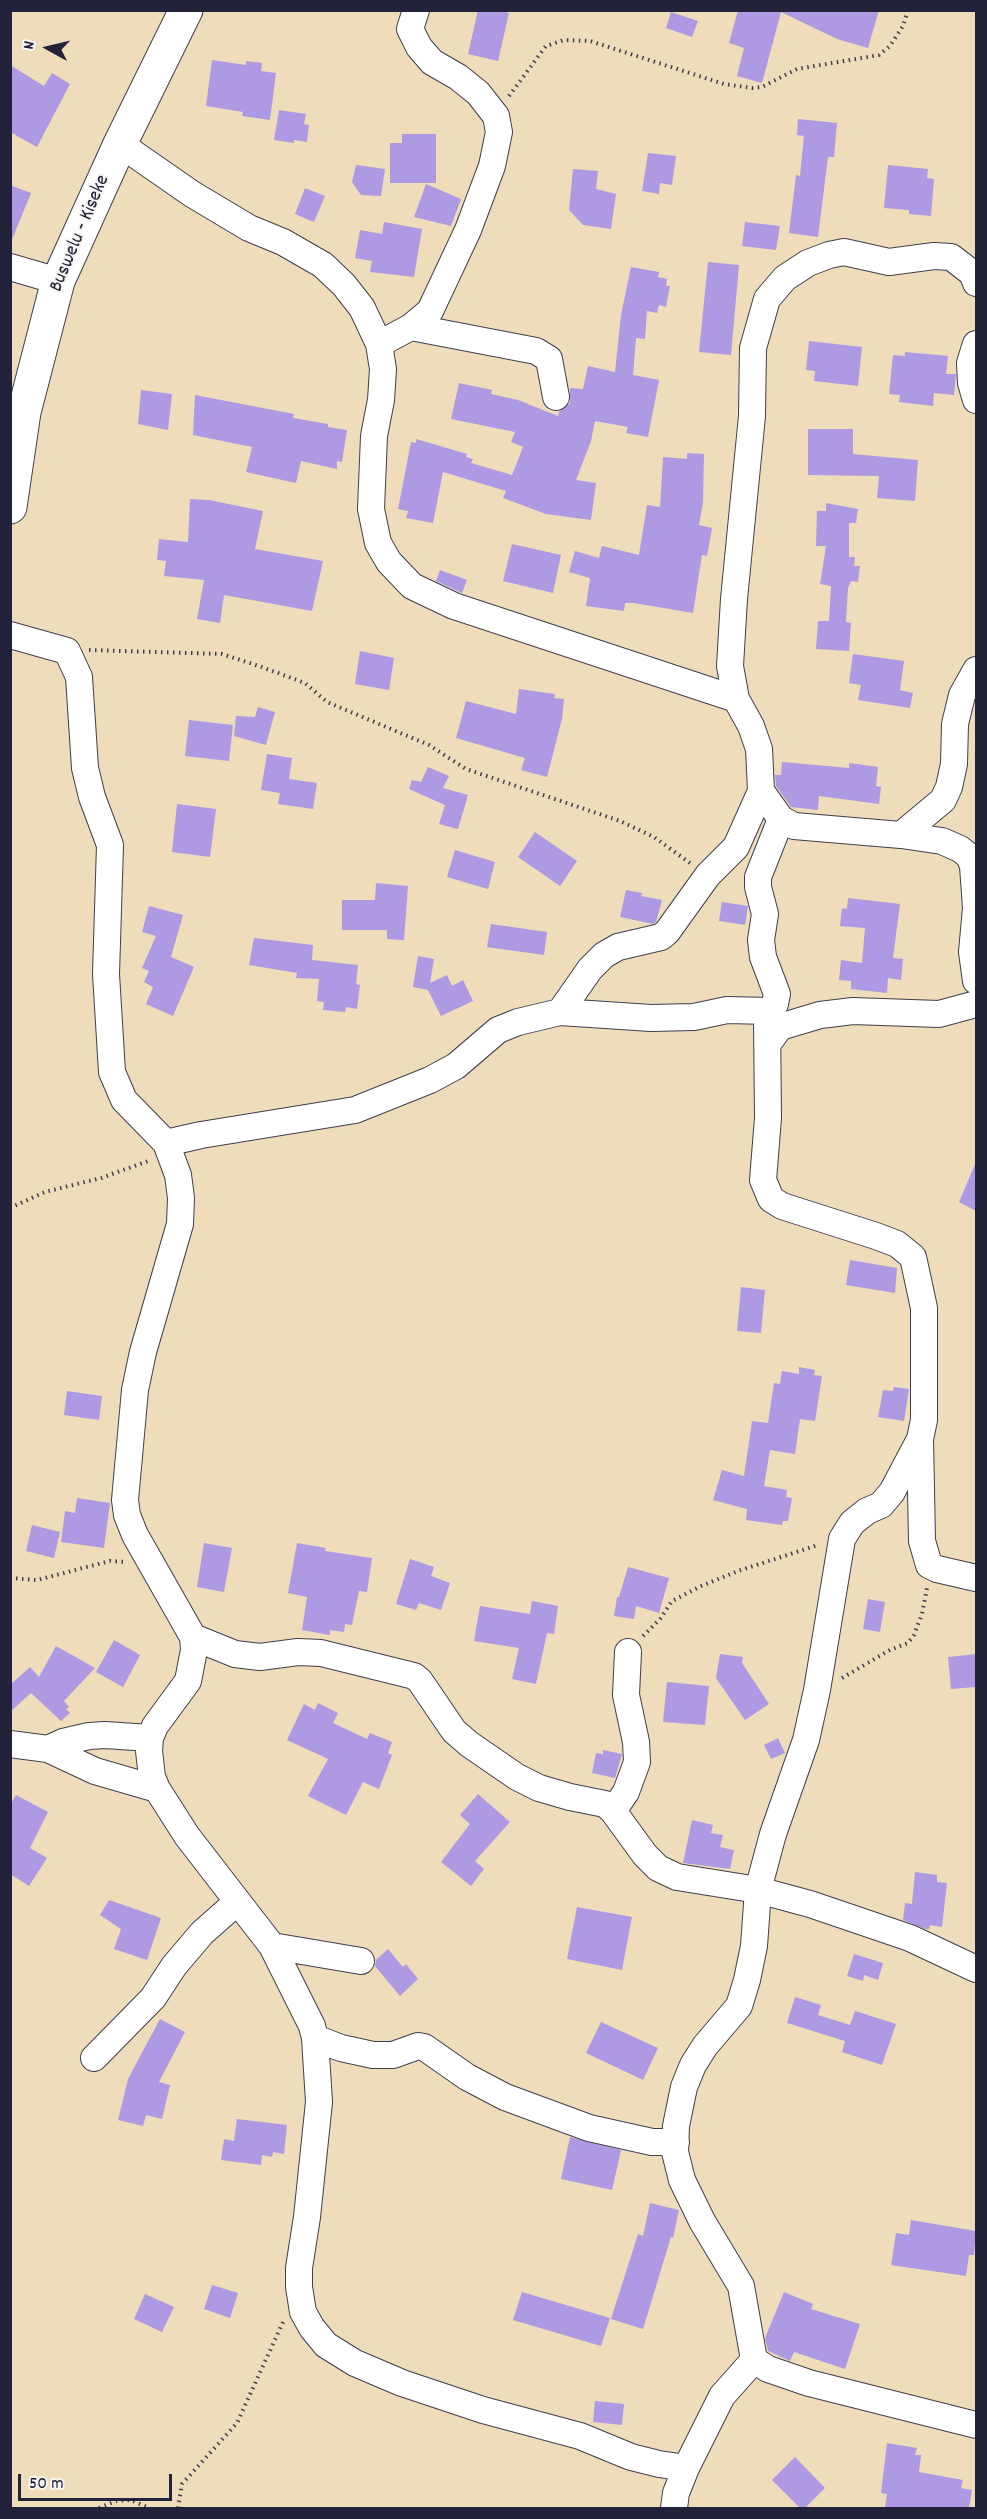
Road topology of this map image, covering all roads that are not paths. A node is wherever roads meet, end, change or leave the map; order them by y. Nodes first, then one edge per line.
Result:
1 (186, 10) edge
2 (416, 10) edge
3 (120, 144) junction
4 (10, 267) edge
5 (58, 281) junction
6 (976, 283) edge
7 (411, 327) junction
8 (379, 344) junction
9 (976, 344) edge
10 (556, 397) dead end
11 (976, 400) edge
12 (10, 507) edge
13 (10, 635) edge
14 (976, 669) edge
15 (736, 699) junction
16 (761, 791) junction
17 (779, 824) junction
18 (741, 835) junction
19 (901, 835) junction
20 (976, 981) edge
21 (976, 1004) edge
22 (560, 1011) junction
23 (769, 1011) junction
24 (769, 1042) junction
25 (168, 1147) junction
26 (920, 1439) junction
27 (976, 1578) edge
28 (193, 1636) junction
29 (628, 1652) road end
30 (150, 1738) junction
31 (10, 1744) edge
32 (48, 1749) junction
33 (157, 1789) junction
34 (613, 1811) junction
35 (758, 1890) junction
36 (237, 1902) junction
37 (272, 1946) junction
38 (361, 1961) dead end
39 (976, 1969) edge
40 (315, 2038) junction
41 (94, 2058) dead end
42 (676, 2142) junction
43 (754, 2360) junction
44 (976, 2425) edge
45 (686, 2468) junction
46 (674, 2508) edge

1 - 3 main road, Buswelu - Kiseke
2 - 7 street
3 - 5 main road, Buswelu - Kiseke
3 - 8 street
4 - 5 street
5 - 12 main road, Buswelu - Kiseke
6 - 15 street
7 - 8 street
7 - 10 street
8 - 15 street
9 - 11 street
13 - 25 street
14 - 19 street
15 - 16 street
16 - 17 street
16 - 18 street
17 - 18 street
17 - 19 street
17 - 23 street
18 - 22 street
19 - 20 street
21 - 24 street
22 - 23 street
22 - 25 street
23 - 24 street
24 - 26 street
25 - 28 street
26 - 27 street
26 - 35 street
28 - 30 street
28 - 34 street
29 - 34 street
30 - 32 street
30 - 33 street
31 - 32 street
32 - 33 street
33 - 36 street
34 - 35 street
35 - 39 street
35 - 42 street
36 - 37 street
36 - 41 street
37 - 38 street
37 - 40 street
40 - 42 street
40 - 45 street
42 - 43 street
43 - 44 street
43 - 45 street
45 - 46 street

